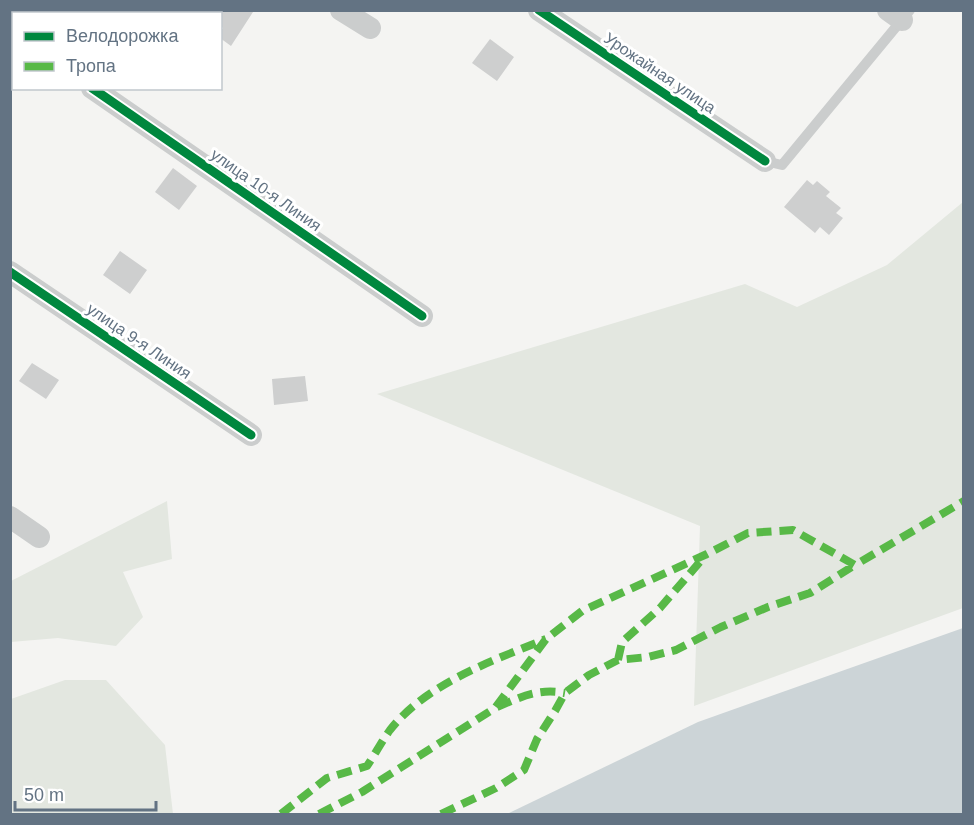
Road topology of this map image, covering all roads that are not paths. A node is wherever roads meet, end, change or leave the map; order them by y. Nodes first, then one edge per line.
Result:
1 (341, 10) edge
2 (539, 10) edge
3 (900, 14) edge
4 (370, 28) dead end
5 (95, 90) edge
6 (765, 161) joint
7 (10, 272) edge
8 (423, 316) dead end
9 (251, 435) dead end
10 (10, 517) edge
11 (39, 537) dead end

1 - 4 street
2 - 6 street, Урожайная улица
3 - 6 lane
5 - 8 street, улица 10-я Линия
7 - 9 street, улица 9-я Линия
10 - 11 street

